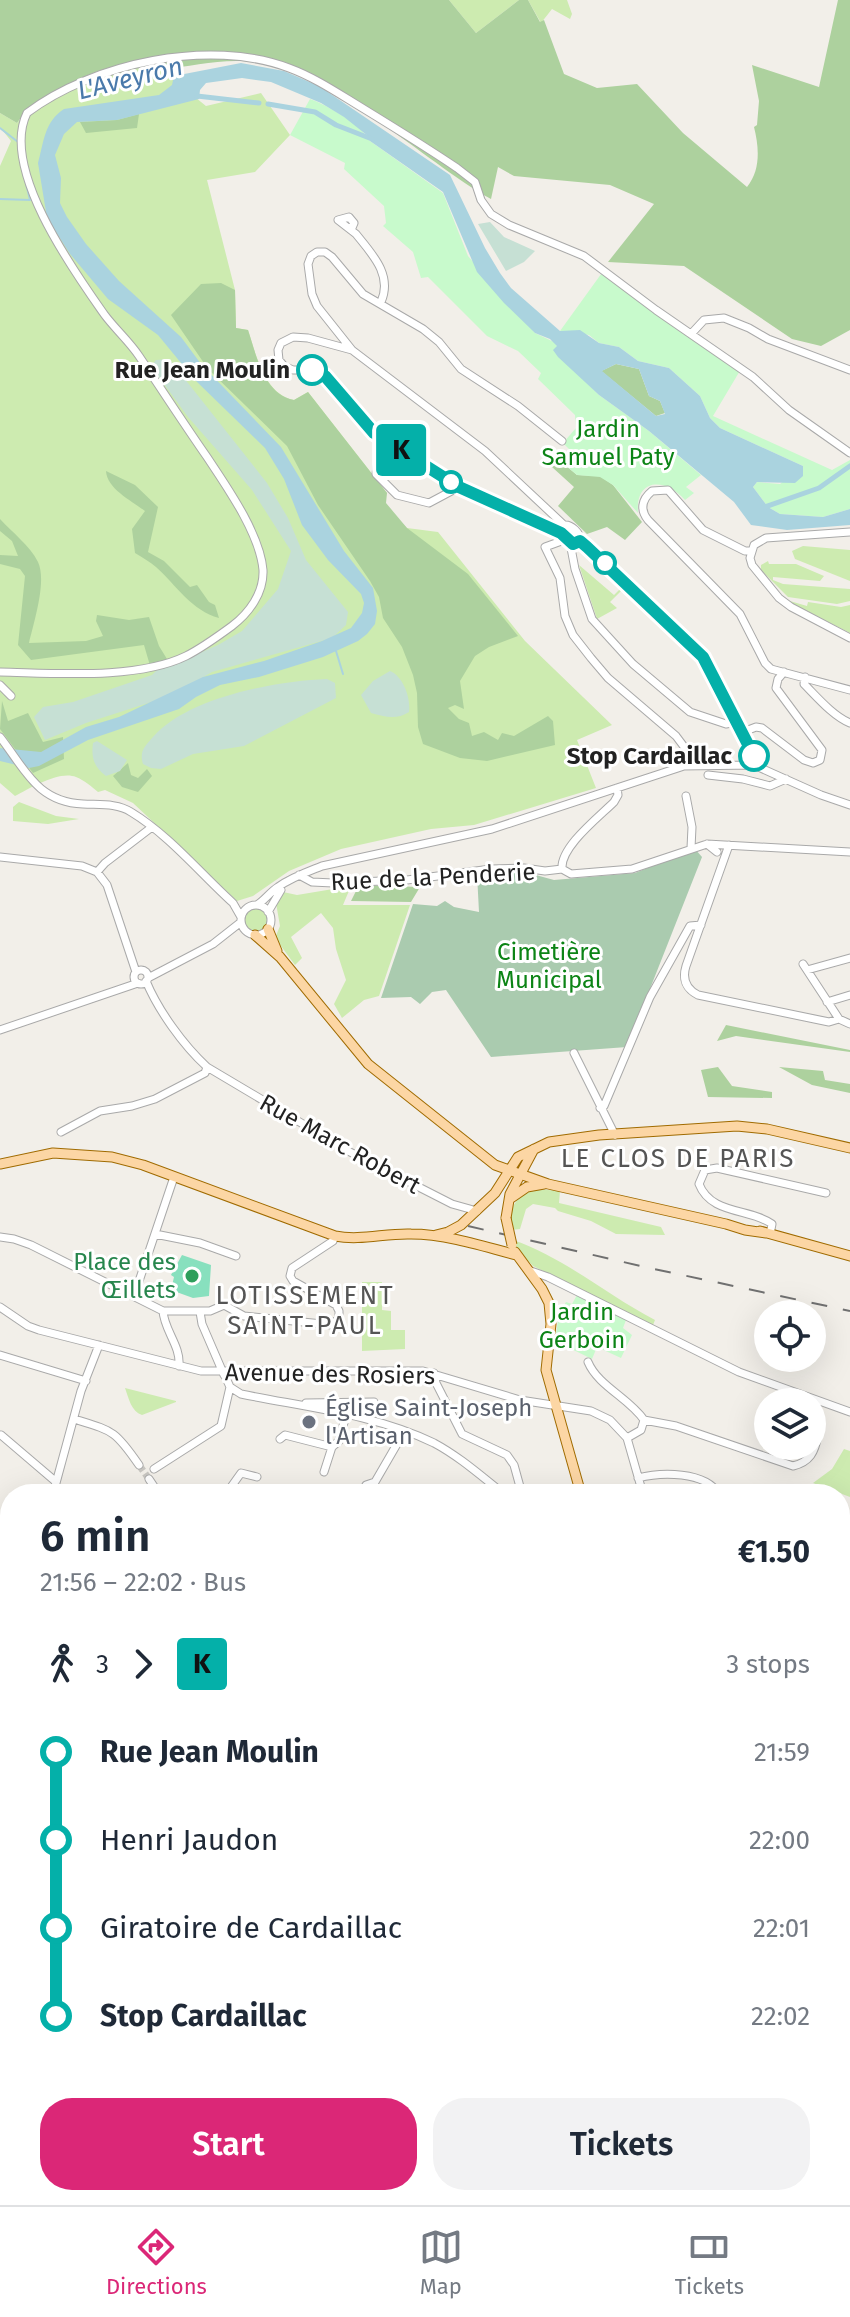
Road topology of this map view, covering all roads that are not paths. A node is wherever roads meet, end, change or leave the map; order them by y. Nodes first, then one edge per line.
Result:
1 (351, 230) dead end
2 (381, 302) junction
3 (691, 334) junction
4 (352, 350) junction
5 (850, 370) edge
6 (562, 441) dead end
7 (392, 444) junction
8 (850, 453) edge
9 (459, 487) junction
10 (850, 532) edge
11 (569, 536) junction
12 (752, 551) junction
13 (850, 638) edge
14 (0, 672) edge
15 (784, 672) junction
16 (805, 677) junction
17 (0, 685) edge
18 (850, 690) edge
19 (11, 696) dead end
20 (736, 722) junction
21 (850, 723) edge
22 (743, 732) junction
23 (2, 740) edge
24 (716, 764) junction
25 (754, 765) junction
26 (708, 775) dead end
27 (786, 779) junction
28 (616, 788) junction
29 (686, 796) dead end
30 (850, 805) edge
31 (152, 827) junction
32 (729, 845) junction
33 (691, 848) junction
34 (718, 848) junction
35 (850, 852) edge
36 (0, 857) edge
37 (721, 867) junction
38 (562, 869) junction
39 (97, 872) junction
40 (299, 875) junction
41 (287, 883) junction
42 (233, 903) junction
43 (257, 905) junction
44 (247, 907) junction
45 (268, 912) junction
46 (241, 920) junction
47 (701, 925) junction
48 (268, 929) junction
49 (232, 931) junction
50 (251, 933) junction
51 (280, 957) junction
52 (850, 958) edge
53 (140, 975) junction
54 (850, 995) edge
55 (827, 1002) junction
56 (839, 1019) junction
57 (850, 1024) edge
58 (0, 1030) edge
59 (574, 1053) dead end
60 (207, 1067) junction
61 (600, 1108) junction
62 (61, 1132) dead end
63 (623, 1134) junction
64 (850, 1148) edge
65 (531, 1154) junction
66 (0, 1164) edge
67 (511, 1175) junction
68 (172, 1177) junction
69 (548, 1184) junction
70 (826, 1193) dead end
71 (486, 1203) junction
72 (507, 1206) junction
73 (475, 1212) junction
74 (461, 1225) junction
75 (768, 1233) junction
76 (155, 1234) junction
77 (437, 1235) junction
78 (335, 1236) junction
79 (0, 1237) edge
80 (466, 1241) junction
81 (512, 1246) junction
82 (499, 1249) junction
83 (850, 1253) edge
84 (236, 1256) dead end
85 (528, 1270) junction
86 (548, 1277) junction
87 (536, 1281) junction
88 (134, 1296) junction
89 (0, 1307) edge
90 (163, 1311) junction
91 (200, 1312) junction
92 (99, 1345) junction
93 (0, 1355) edge
94 (588, 1362) dead end
95 (179, 1366) junction
96 (434, 1373) junction
97 (226, 1374) junction
98 (86, 1381) junction
99 (230, 1387) junction
100 (774, 1388) edge
101 (374, 1402) dead end
102 (291, 1403) junction
103 (556, 1406) junction
104 (826, 1406) edge
105 (850, 1412) edge
106 (346, 1415) junction
107 (74, 1419) junction
108 (644, 1420) junction
109 (404, 1432) junction
110 (1, 1435) edge
111 (627, 1438) junction
112 (280, 1439) dead end
113 (332, 1447) junction
114 (754, 1455) edge
115 (772, 1460) edge
116 (808, 1460) edge
117 (139, 1465) tunnel mouth
118 (154, 1469) dead end
119 (231, 1471) dead end
120 (324, 1472) dead end
121 (241, 1473) junction
122 (257, 1477) dead end
123 (638, 1478) junction
124 (149, 1479) tunnel mouth
125 (55, 1484) edge
126 (57, 1484) edge
127 (152, 1484) edge
128 (233, 1484) edge
129 (369, 1484) edge
130 (491, 1484) edge
131 (519, 1484) edge
132 (578, 1484) edge
133 (640, 1484) edge
134 (709, 1484) edge

1 - 2 street
2 - 4 street
2 - 6 street
3 - 5 street
3 - 8 street
3 - 14 street
4 - 7 street
4 - 11 street
7 - 9 street
7 - 9 street
9 - 11 street
10 - 12 street
11 - 20 street
11 - 20 street
11 - 24 street
12 - 13 street
12 - 15 street
15 - 16 street
15 - 22 street
16 - 18 street
16 - 21 street
17 - 19 street
20 - 22 street
22 - 25 street
23 - 31 street
24 - 25 street
24 - 28 street
25 - 27 street
26 - 27 street
27 - 30 street
28 - 38 street
28 - 40 street
29 - 33 street
31 - 39 street
31 - 42 street
32 - 34 street
32 - 35 street
32 - 37 street
33 - 34 street, Rue de la Penderie
33 - 38 street, Rue de la Penderie
34 - 37 street
36 - 39 street
37 - 47 street
38 - 40 street, Rue de la Penderie
39 - 53 street, Rue Marc Robert
40 - 41 street
41 - 43 street
41 - 45 street
42 - 44 street
42 - 46 street
43 - 44 street
43 - 45 street
44 - 46 street
45 - 48 street
46 - 49 street
46 - 50 street
47 - 56 street
47 - 61 street
48 - 50 street
48 - 51 main road
49 - 50 street
49 - 53 street
50 - 51 main road
51 - 67 main road
52 - 55 street
53 - 58 street
53 - 60 street, Rue Marc Robert
54 - 55 street
55 - 56 street
56 - 57 street
59 - 61 street
60 - 62 street
60 - 73 street, Rue Marc Robert
61 - 63 street
63 - 64 main road
63 - 65 main road
65 - 67 main road
65 - 67 main road
65 - 69 main road
66 - 68 main road
67 - 69 main road
67 - 71 main road
67 - 72 main road
67 - 72 main road
68 - 76 street
68 - 78 main road
69 - 75 main road
70 - 75 street
71 - 72 main road
71 - 73 main road
72 - 81 main road, bridge
73 - 74 main road
74 - 77 main road
74 - 80 main road
75 - 83 main road
76 - 84 street
76 - 88 street
77 - 78 main road
77 - 80 main road
78 - 91 street
79 - 88 street
80 - 82 main road
81 - 82 main road
81 - 82 main road
81 - 85 main road
85 - 86 street
85 - 87 main road
86 - 87 street
86 - 100 street
87 - 103 main road
88 - 90 street
89 - 92 street, Avenue des Rosiers
90 - 91 street
90 - 95 street
91 - 97 street
92 - 95 street, Avenue des Rosiers
92 - 98 street
93 - 98 street
94 - 108 street
95 - 97 street, Avenue des Rosiers
96 - 97 street, Avenue des Rosiers
96 - 103 street, Avenue des Rosiers
96 - 131 street
97 - 99 street
98 - 107 street
99 - 102 street
99 - 118 street
101 - 102 street
102 - 106 street
103 - 111 street, Avenue des Rosiers
103 - 132 main road
104 - 105 street
106 - 109 street
106 - 113 street
107 - 117 street
107 - 126 street
108 - 111 street
108 - 114 street
109 - 129 street
109 - 130 street
110 - 125 street
111 - 123 street
112 - 113 street
113 - 120 street
115 - 116 street
119 - 121 street
121 - 122 street
121 - 128 street
123 - 133 street
123 - 134 street
124 - 127 street

